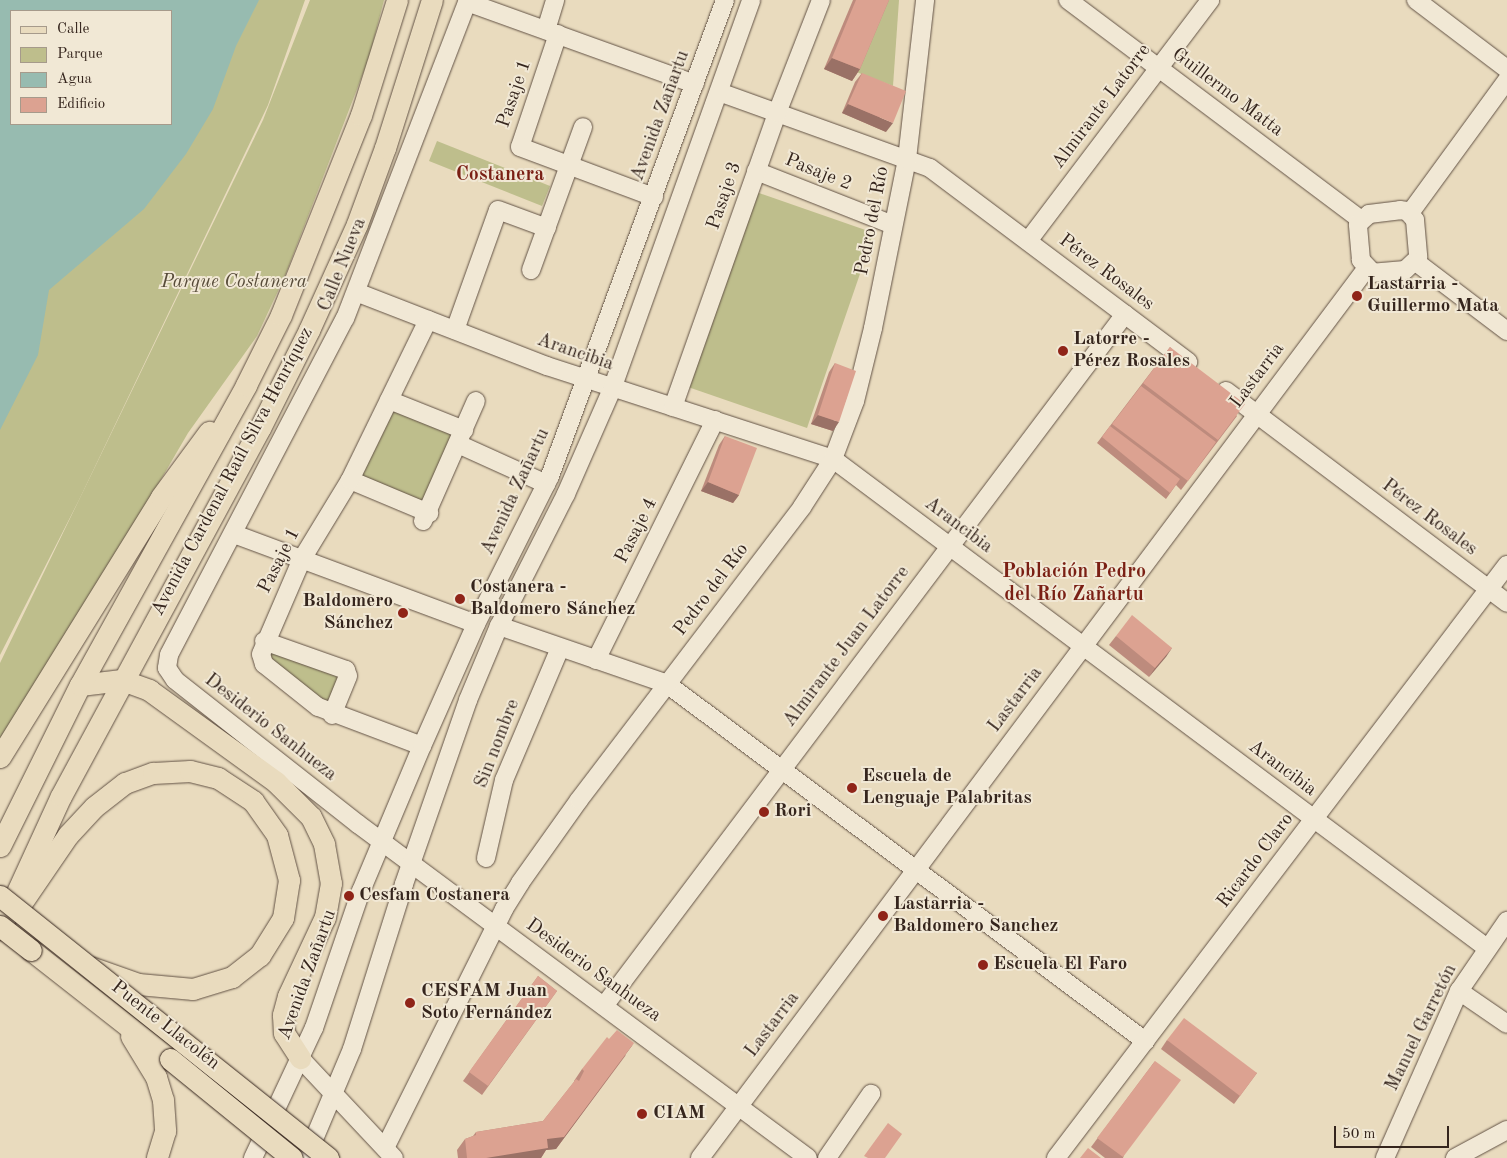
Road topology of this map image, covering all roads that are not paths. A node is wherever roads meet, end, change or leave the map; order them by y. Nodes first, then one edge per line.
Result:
1 (397, 0) edge
2 (432, 0) edge
3 (554, 0) edge
4 (725, 0) edge
5 (751, 0) edge
6 (821, 0) edge
7 (925, 0) edge
8 (1068, 0) edge
9 (1210, 0) edge
10 (1416, 0) edge
11 (468, 1) edge
12 (552, 32) junction
13 (1158, 68) junction
14 (1507, 69) edge
15 (1507, 80) edge
16 (695, 84) junction
17 (719, 92) junction
18 (777, 113) junction
19 (583, 127) dead end
20 (907, 159) junction
21 (569, 166) junction
22 (756, 171) junction
23 (654, 198) junction
24 (1410, 213) junction
25 (1360, 219) junction
26 (893, 225) junction
27 (547, 228) junction
28 (1028, 240) junction
29 (1416, 262) junction
30 (1366, 269) junction
31 (532, 270) dead end
32 (356, 292) junction
33 (1125, 314) junction
34 (428, 320) junction
35 (454, 330) junction
36 (1507, 331) edge
37 (587, 380) junction
38 (246, 385) junction
39 (612, 388) junction
40 (389, 400) junction
41 (476, 401) dead end
42 (673, 407) junction
43 (1256, 414) junction
44 (715, 420) junction
45 (461, 438) junction
46 (833, 459) junction
47 (350, 480) junction
48 (546, 484) junction
49 (234, 534) junction
50 (950, 546) junction
51 (302, 560) junction
52 (1507, 565) edge
53 (1489, 590) junction
54 (1507, 603) edge
55 (476, 624) junction
56 (498, 626) junction
57 (264, 641) junction
58 (1083, 646) junction
59 (560, 648) junction
60 (596, 660) junction
61 (167, 668) joint
62 (122, 680) junction
63 (667, 684) junction
64 (80, 685) junction
65 (332, 715) junction
66 (422, 746) junction
67 (0, 757) edge
68 (782, 769) junction
69 (1314, 819) junction
70 (382, 841) junction
71 (0, 846) edge
72 (486, 858) dead end
73 (411, 862) junction
74 (916, 868) junction
75 (0, 896) edge
76 (1507, 921) edge
77 (496, 926) junction
78 (0, 929) edge
79 (1487, 948) junction
80 (92, 968) junction
81 (1460, 991) junction
82 (604, 1006) junction
83 (113, 1014) junction
84 (1507, 1024) edge
85 (1145, 1041) junction
86 (300, 1058) junction
87 (334, 1093) junction
88 (871, 1094) dead end
89 (738, 1106) junction
90 (1507, 1130) edge
91 (389, 1153) edge
92 (158, 1158) edge
93 (253, 1158) edge
94 (292, 1158) edge
95 (306, 1158) edge
96 (328, 1158) edge
97 (700, 1158) edge
98 (808, 1158) edge
99 (827, 1158) edge
100 (1056, 1158) edge
101 (1385, 1158) edge
102 (1455, 1158) edge

1 - 38 main road, Avenida Cardenal Raúl Silva Henríquez
2 - 62 main road, Avenida Cardenal Raúl Silva Henríquez
3 - 12 street, Pasaje 1
4 - 16 street, Avenida Zañartu
5 - 17 street
6 - 18 street, Pasaje 3
7 - 20 street, Pedro del Río
8 - 13 street, Guillermo Matta
9 - 13 street, Almirante Latorre
10 - 14 street
11 - 12 street
11 - 32 street, Calle Nueva
12 - 16 street
12 - 21 street, Pasaje 1
13 - 25 street, Guillermo Matta
13 - 28 street, Almirante Latorre
15 - 24 street
16 - 23 street, Avenida Zañartu
17 - 18 street, Pérez Rosales
17 - 39 street
18 - 20 street, Pérez Rosales
18 - 22 street, Pasaje 3
19 - 21 street
20 - 26 street, Pedro del Río
20 - 28 street, Pérez Rosales
21 - 23 street
21 - 27 street
22 - 26 street, Pasaje 2
22 - 42 street, Pasaje 3
23 - 37 street, Avenida Zañartu
24 - 25 street
24 - 29 street
25 - 30 street
26 - 46 street, Pedro del Río
27 - 31 street
27 - 35 street
28 - 33 street, Pérez Rosales
29 - 30 street
29 - 36 street
30 - 43 street, Lastarria
32 - 34 street, Arancibia
32 - 49 street, Calle Nueva
33 - 43 street, Pérez Rosales
33 - 50 street, Almirante Juan Latorre
34 - 35 street, Arancibia
34 - 40 street, Pasaje 1
35 - 37 street, Arancibia
37 - 39 street, Arancibia
37 - 48 street, Avenida Zañartu
38 - 64 main road, Avenida Cardenal Raúl Silva Henríquez
38 - 67 main road
39 - 42 street, Arancibia
39 - 56 street
40 - 45 street
40 - 47 street, Pasaje 1
41 - 45 street
42 - 44 street, Arancibia
43 - 53 street, Pérez Rosales
43 - 58 street, Lastarria
44 - 46 street, Arancibia
44 - 60 street, Pasaje 4
45 - 47 street
45 - 48 street
46 - 50 street, Arancibia
46 - 63 street, Pedro del Río
47 - 51 street, Pasaje 1
48 - 55 street, Avenida Zañartu
49 - 51 street
49 - 61 street, Calle Nueva
50 - 58 street, Arancibia
50 - 68 street, Almirante Juan Latorre
51 - 55 street
51 - 57 street, Pasaje 1
52 - 53 street, Ricardo Claro
53 - 54 street, Pérez Rosales
53 - 69 street, Ricardo Claro
55 - 66 street, Avenida Zañartu
56 - 59 street
56 - 73 street
57 - 65 street, Pasaje 1
57 - 65 street
58 - 69 street, Arancibia
58 - 74 street, Lastarria
59 - 60 street
59 - 72 street, Sin nombre
60 - 63 street
61 - 70 street, Desiderio Sanhueza
62 - 64 main road
62 - 78 main road, Avenida Cardenal Raúl Silva Henríquez
62 - 86 main road
63 - 68 street
63 - 77 street, Pedro del Río
64 - 71 main road, Avenida Cardenal Raúl Silva Henríquez
65 - 66 street, Pasaje 1
66 - 70 street, Avenida Zañartu
68 - 74 street
68 - 82 street, Almirante Juan Latorre
69 - 79 street, Arancibia
69 - 85 street, Ricardo Claro
70 - 73 street, Desiderio Sanhueza
70 - 86 street, Avenida Zañartu
73 - 77 street, Desiderio Sanhueza
73 - 87 street
74 - 85 street
74 - 89 street, Lastarria
75 - 80 main road, Puente Llacolén, bridge
76 - 79 street, Manuel Garretón
77 - 82 street, Desiderio Sanhueza
77 - 91 street, Pedro del Río
78 - 80 main road
78 - 83 main road, Puente Llacolén, bridge
79 - 81 street, Manuel Garretón
80 - 96 main road, Puente Llacolén, bridge
81 - 84 street
81 - 101 street, Manuel Garretón
82 - 89 street, Desiderio Sanhueza
83 - 92 main road
83 - 94 main road, Puente Llacolén, bridge
85 - 100 street, Ricardo Claro
86 - 87 street
86 - 93 street, Avenida Zañartu
87 - 91 street
87 - 95 street
88 - 99 street
89 - 97 street, Lastarria
89 - 98 street, Desiderio Sanhueza
90 - 102 street

